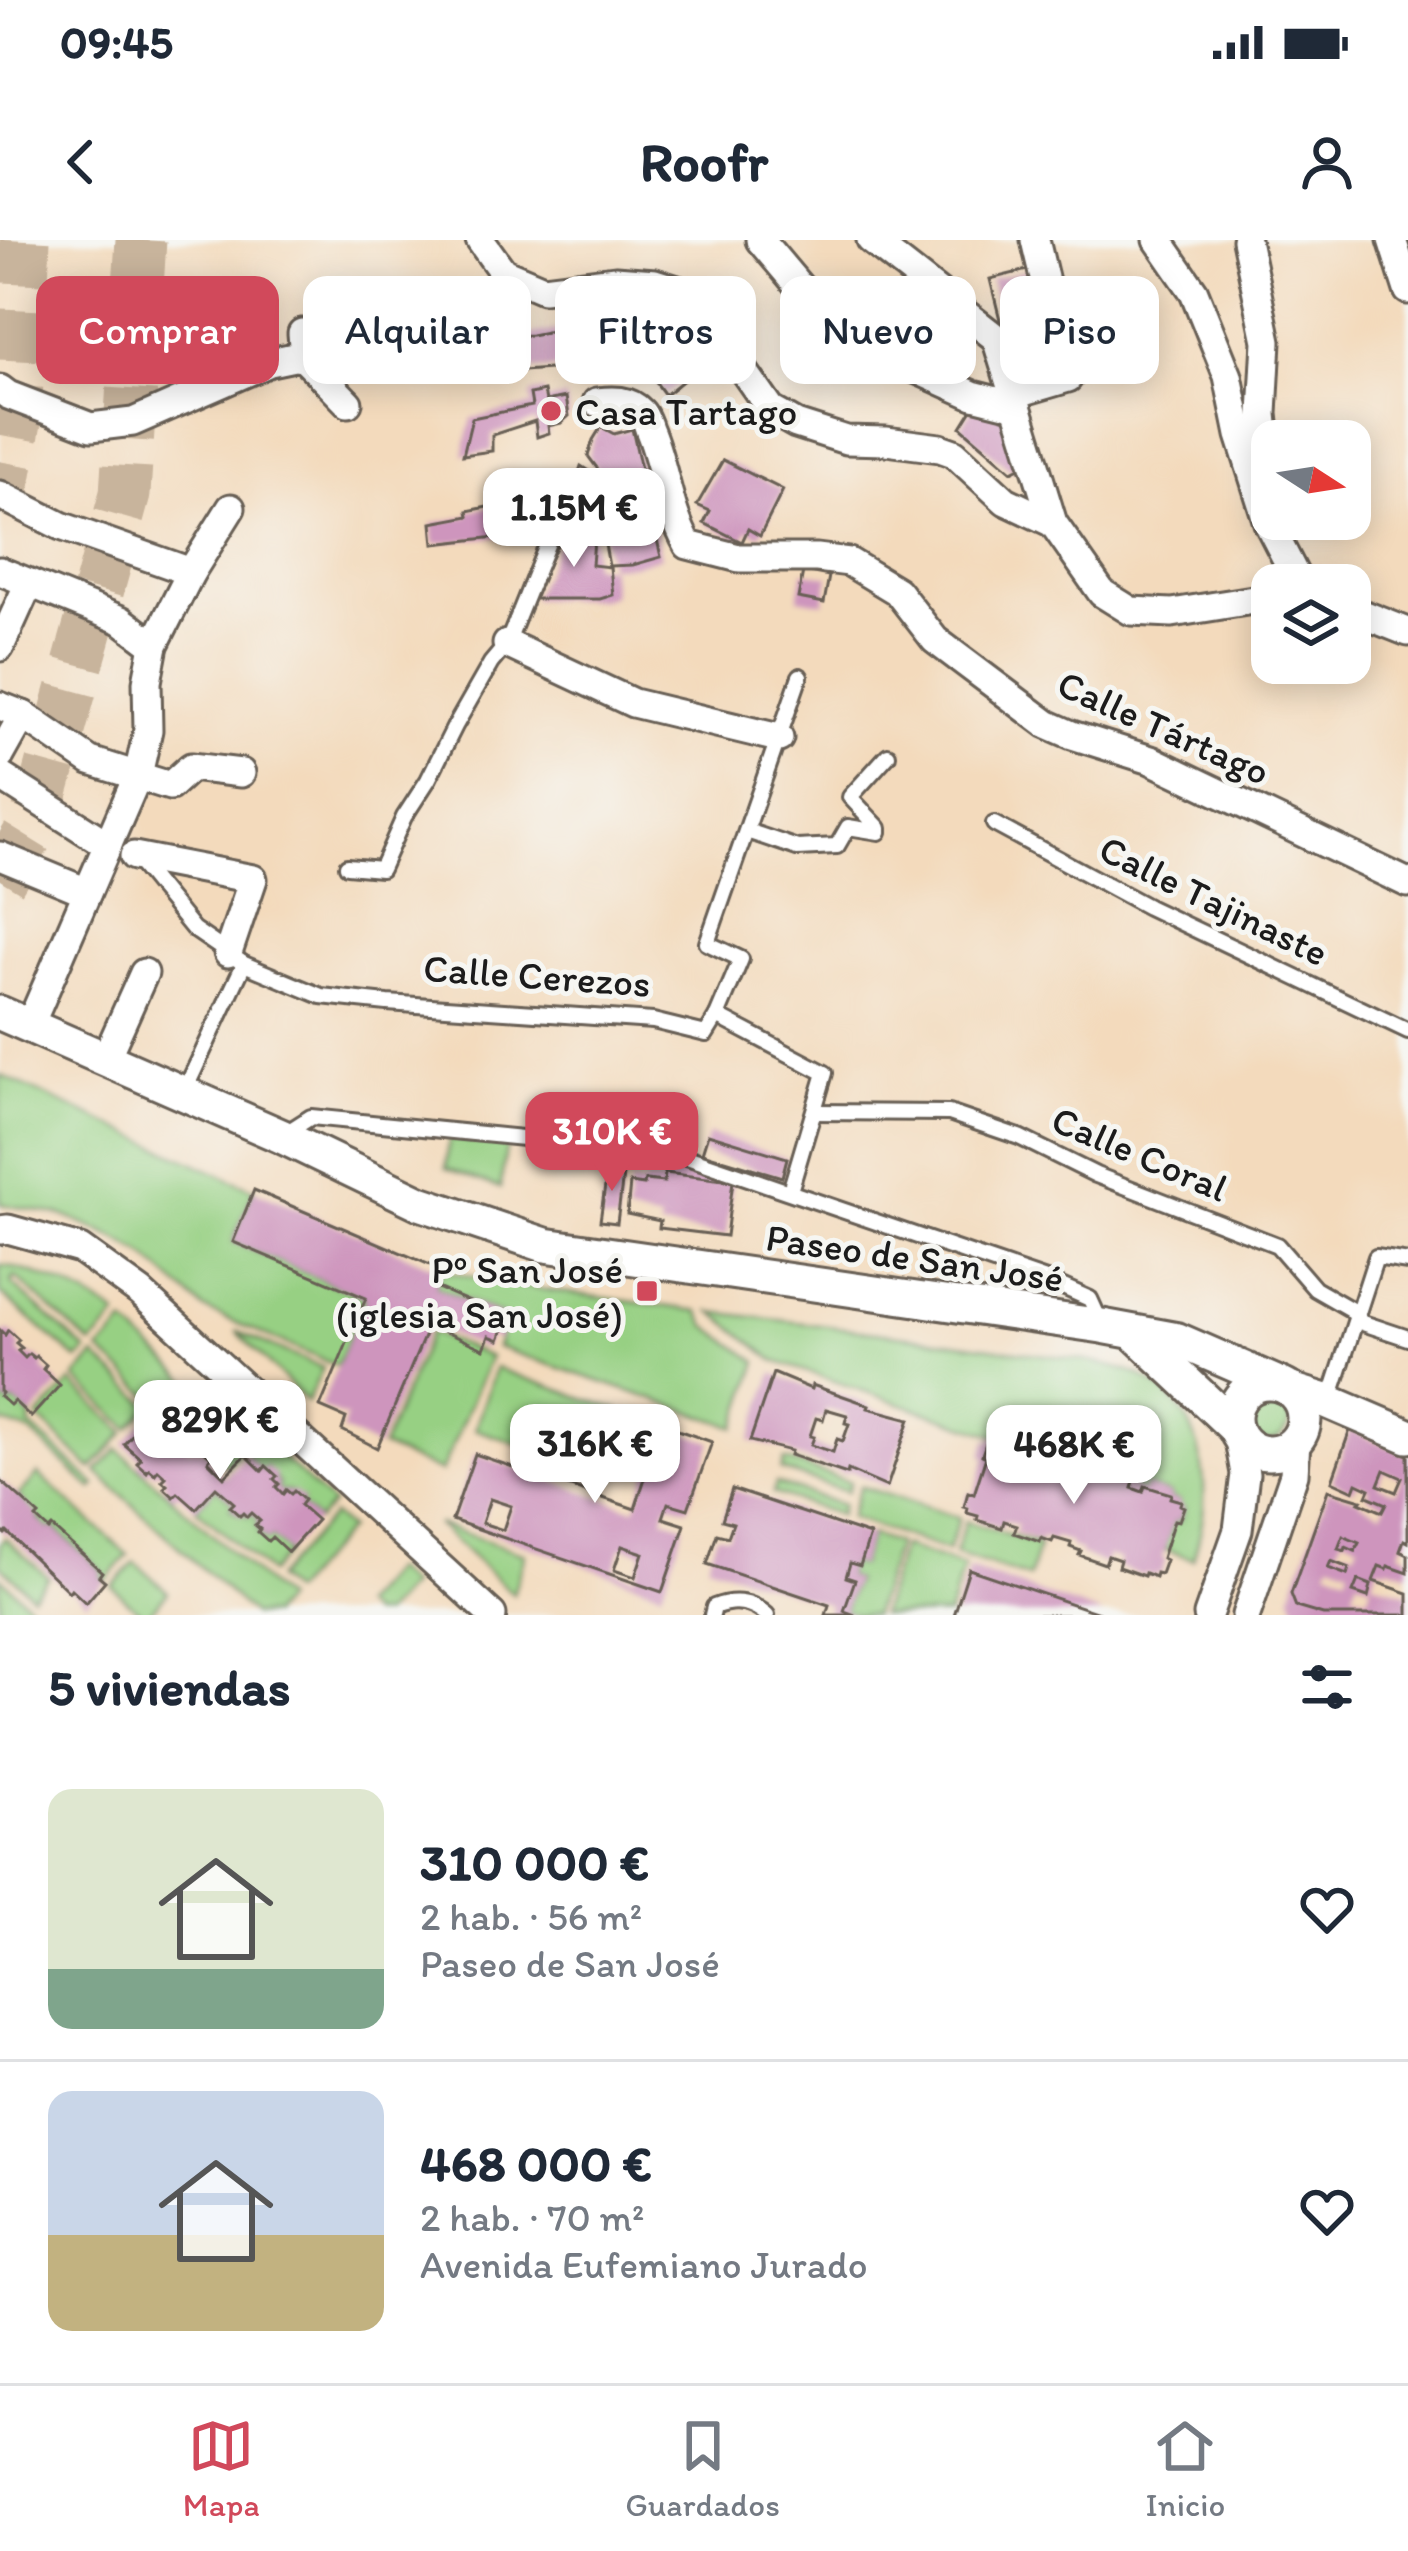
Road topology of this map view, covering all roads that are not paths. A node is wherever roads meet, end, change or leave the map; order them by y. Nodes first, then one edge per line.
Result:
1 (480, 240) edge
2 (760, 240) edge
3 (871, 240) edge
4 (1035, 240) edge
5 (1158, 240) edge
6 (1246, 240) edge
7 (1392, 240) edge
8 (1408, 290) edge
9 (0, 388) edge
10 (1016, 400) junction
11 (597, 402) dead end
12 (348, 403) dead end
13 (1264, 420) edge
14 (1251, 470) edge
15 (0, 495) edge
16 (230, 508) dead end
17 (556, 508) dead end
18 (1054, 523) junction
19 (0, 571) edge
20 (191, 572) junction
21 (29, 583) junction
22 (1251, 600) edge
23 (1371, 617) edge
24 (4, 628) edge
25 (1408, 632) edge
26 (507, 644) junction
27 (154, 645) junction
28 (800, 676) dead end
29 (11, 711) edge
30 (779, 738) junction
31 (888, 755) dead end
32 (0, 756) edge
33 (241, 773) dead end
34 (0, 776) edge
35 (138, 776) junction
36 (994, 824) dead end
37 (747, 831) junction
38 (121, 851) junction
39 (2, 862) edge
40 (347, 866) dead end
41 (1408, 883) edge
42 (87, 892) junction
43 (236, 958) junction
44 (144, 973) dead end
45 (717, 1016) junction
46 (14, 1020) edge
47 (1408, 1031) edge
48 (105, 1060) junction
49 (183, 1094) junction
50 (814, 1112) junction
51 (281, 1136) junction
52 (790, 1192) junction
53 (0, 1230) edge
54 (1408, 1262) edge
55 (1357, 1316) junction
56 (1118, 1330) junction
57 (1408, 1338) edge
58 (1286, 1387) junction
59 (1329, 1402) junction
60 (1236, 1431) junction
61 (1408, 1436) edge
62 (1296, 1441) junction
63 (492, 1615) edge
64 (712, 1615) edge
65 (767, 1615) edge
66 (1208, 1615) edge
67 (1246, 1615) edge

1 - 18 street
2 - 10 street
3 - 10 street
4 - 10 street
5 - 14 street
6 - 13 street
7 - 8 street
9 - 12 street
10 - 18 street
11 - 41 street, Calle Tártago
15 - 20 street
16 - 20 street
17 - 26 lane
18 - 22 street
19 - 21 street
20 - 27 street
21 - 24 street
21 - 27 street
23 - 25 street
26 - 30 street
26 - 40 lane
27 - 35 street
28 - 30 lane
29 - 32 street
29 - 35 street
30 - 37 lane
31 - 37 lane
33 - 35 street
34 - 38 street, Calle Cerezos
35 - 38 street
36 - 47 lane, Calle Tajinaste
37 - 45 lane
38 - 42 street
38 - 43 lane, Calle Cerezos
38 - 43 street, Calle Cerezos
39 - 42 street
42 - 46 street
43 - 45 lane, Calle Cerezos
43 - 49 lane
44 - 48 street
45 - 50 lane
46 - 48 street, Paseo de San José
48 - 49 street, Paseo de San José
49 - 51 street, Paseo de San José
50 - 52 lane
50 - 55 lane, Calle Coral
51 - 52 lane
51 - 56 street, Paseo de San José
52 - 56 lane
53 - 63 street
54 - 55 lane
55 - 57 lane, Calle Coral
55 - 59 lane
56 - 58 street, Paseo de San José
56 - 60 street
58 - 59 street, Paseo de San José
58 - 60 street
58 - 62 street
59 - 61 street, Paseo de San José
60 - 62 street
60 - 66 street
62 - 67 street
64 - 65 lane

